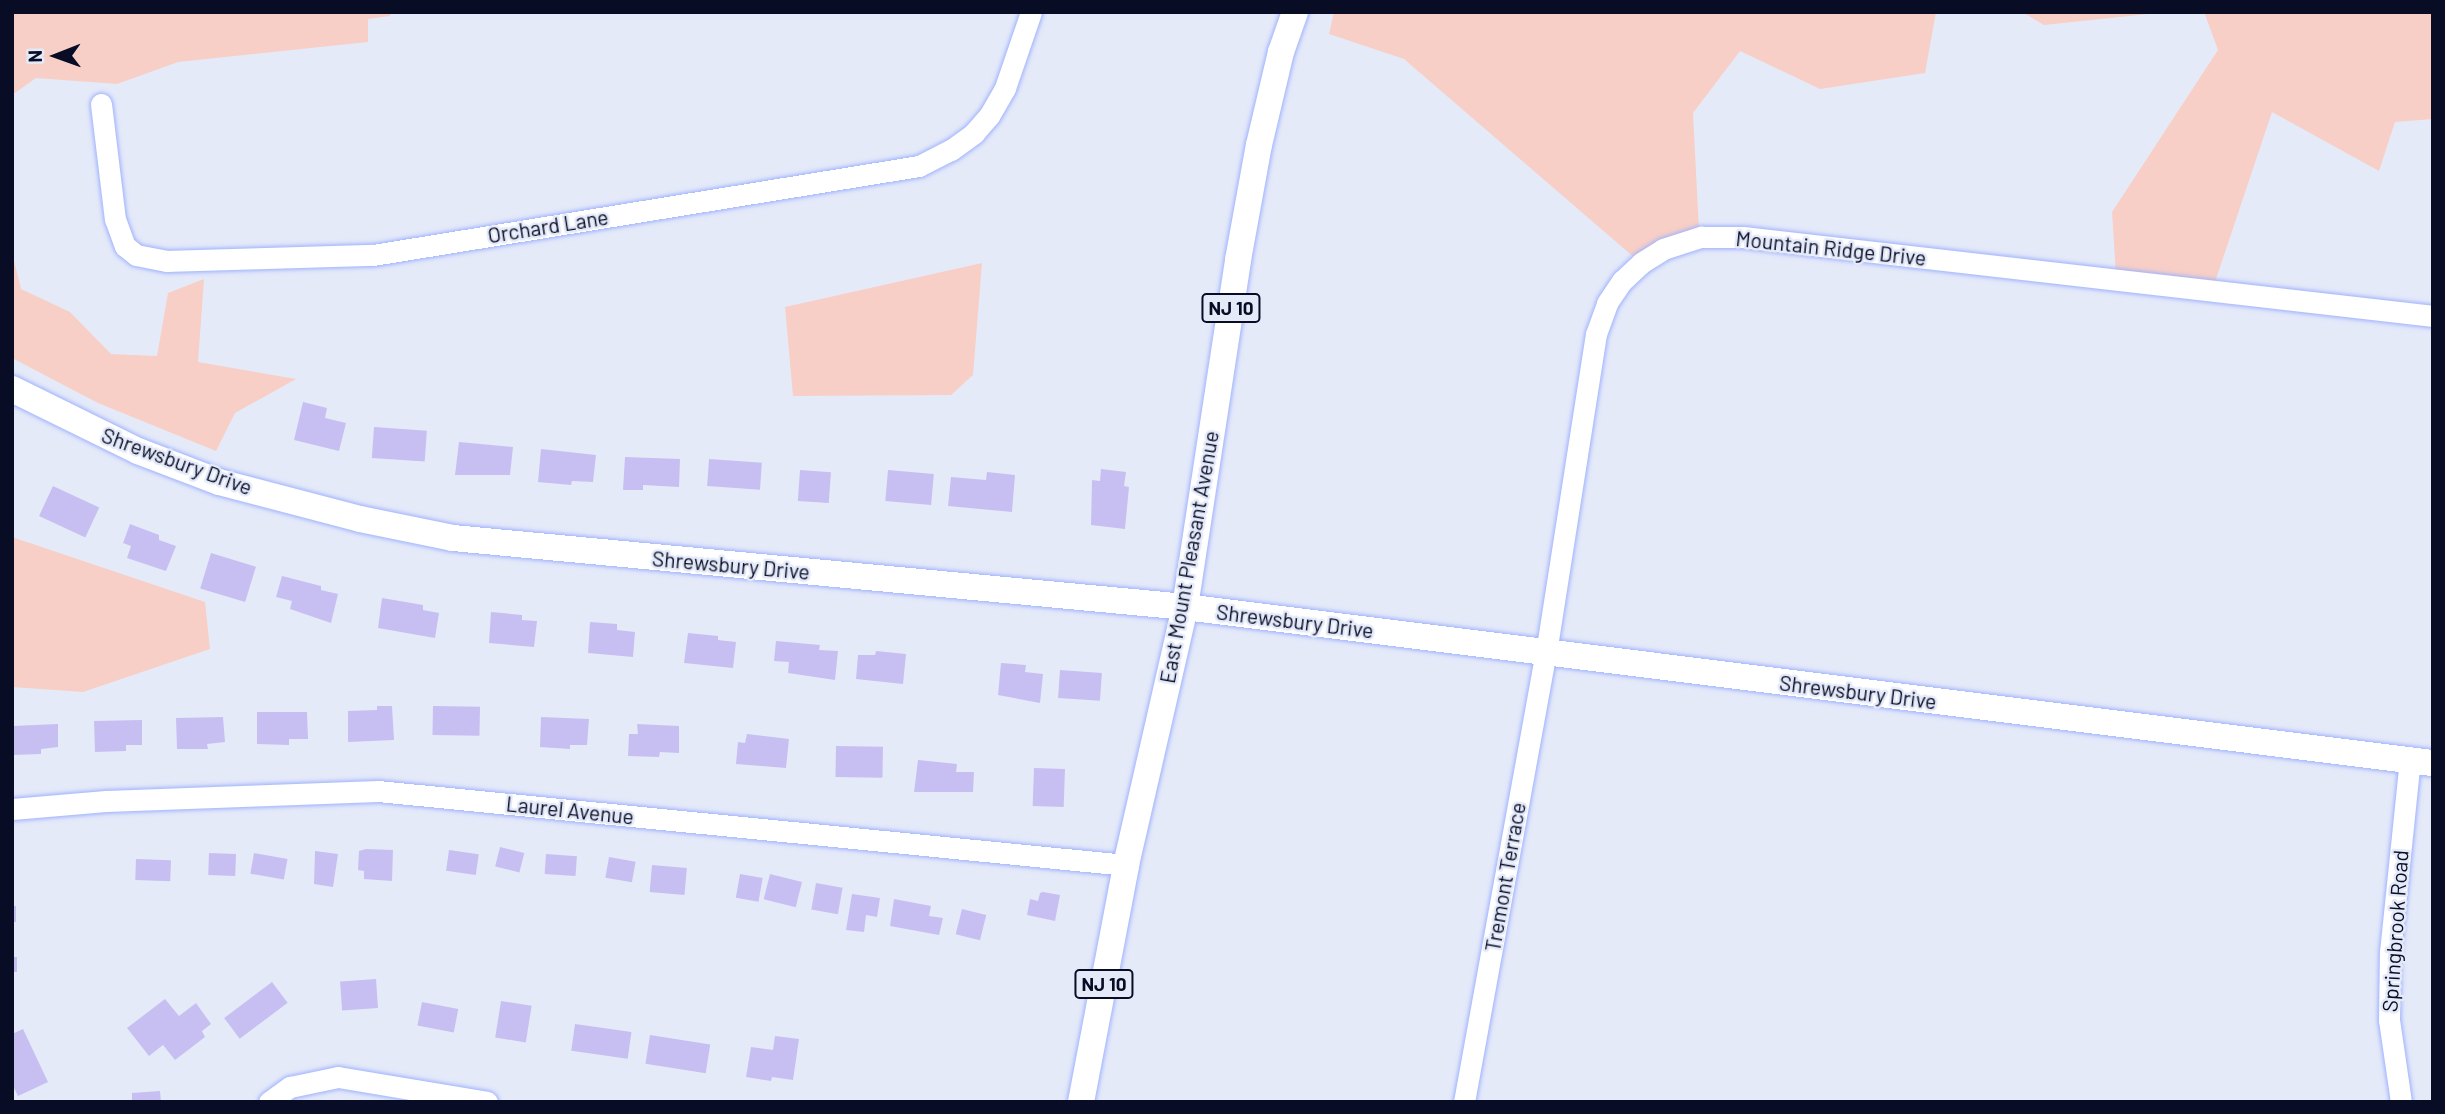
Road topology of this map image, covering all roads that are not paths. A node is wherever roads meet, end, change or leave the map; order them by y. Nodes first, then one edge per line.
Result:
1 (1031, 12) edge
2 (1295, 12) edge
3 (101, 104) dead end
4 (2433, 316) edge
5 (12, 390) edge
6 (1185, 607) junction
7 (1546, 653) junction
8 (2421, 762) edge
9 (12, 809) edge
10 (1126, 865) junction
11 (440, 1098) edge
12 (269, 1102) edge
13 (487, 1102) edge
14 (1081, 1102) edge
15 (1464, 1102) edge
16 (2401, 1102) edge

1 - 3 street, Orchard Lane
2 - 6 main road, East Mount Pleasant Avenue / NJ 10
4 - 7 street, Mountain Ridge Drive
5 - 6 main road, Shrewsbury Drive
6 - 7 main road, Shrewsbury Drive
6 - 10 main road, East Mount Pleasant Avenue / NJ 10
7 - 8 main road, Shrewsbury Drive
7 - 15 street, Tremont Terrace
8 - 16 street, Springbrook Road
9 - 10 street, Laurel Avenue
10 - 14 main road, East Mount Pleasant Avenue / NJ 10
11 - 12 street
11 - 13 street

